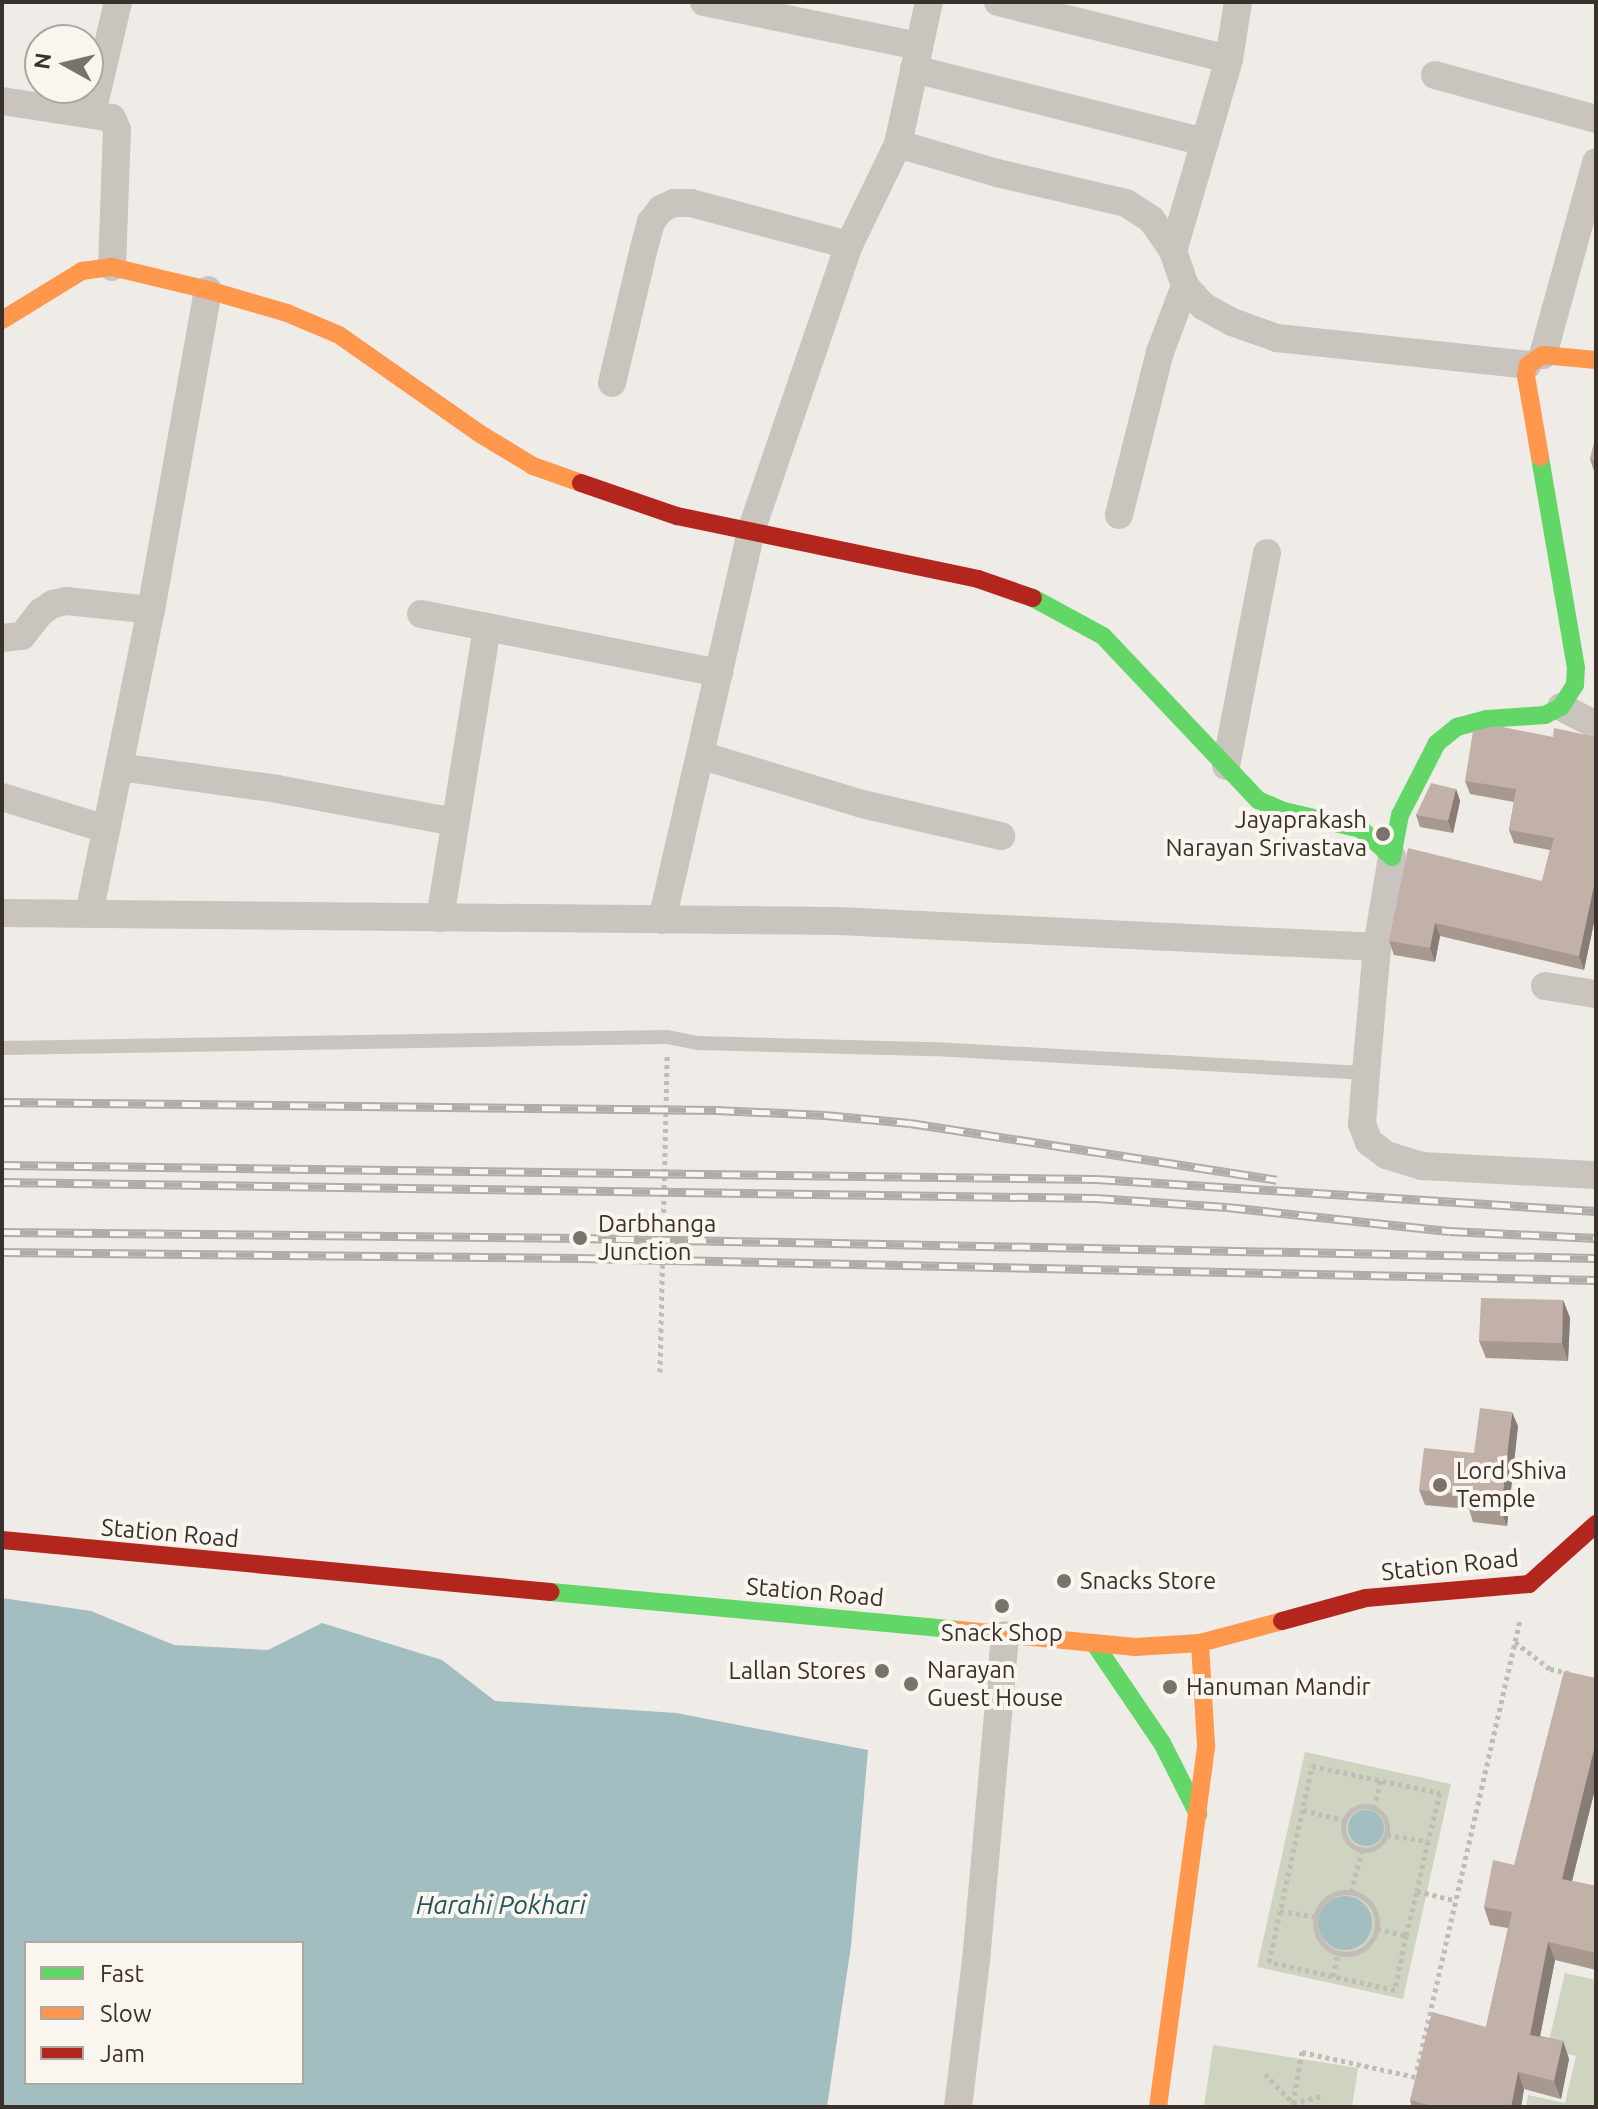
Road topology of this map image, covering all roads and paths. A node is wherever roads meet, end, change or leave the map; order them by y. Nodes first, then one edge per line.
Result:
1 (118, 2) edge
2 (704, 2) edge
3 (929, 2) edge
4 (998, 2) edge
5 (1238, 2) edge
6 (917, 58) junction
7 (1229, 59) junction
8 (1435, 75) dead end
9 (2, 101) edge
10 (92, 113) junction
11 (1596, 119) edge
12 (1205, 142) junction
13 (898, 144) junction
14 (1596, 162) edge
15 (849, 245) junction
16 (1173, 251) junction
17 (112, 267) junction
18 (1185, 286) junction
19 (208, 290) junction
20 (2, 320) edge
21 (1536, 360) junction
22 (1596, 360) edge
23 (612, 383) dead end
24 (1119, 515) dead end
25 (751, 531) junction
26 (1267, 553) dead end
27 (151, 610) junction
28 (421, 614) dead end
29 (487, 627) junction
30 (2, 638) edge
31 (719, 673) junction
32 (1561, 707) junction
33 (1596, 725) edge
34 (700, 755) junction
35 (1226, 766) junction
36 (119, 767) junction
37 (2, 797) edge
38 (1400, 815) junction
39 (455, 822) junction
40 (106, 829) junction
41 (1361, 829) junction
42 (1001, 836) dead end
43 (1392, 857) junction
44 (2, 913) edge
45 (89, 914) junction
46 (440, 918) junction
47 (662, 920) junction
48 (1377, 947) junction
49 (1545, 986) dead end
50 (1596, 994) edge
51 (667, 1037) junction
52 (2, 1048) edge
53 (1366, 1073) junction
54 (1596, 1175) edge
55 (660, 1372) dead end
56 (1596, 1524) edge
57 (2, 1540) edge
58 (1529, 1584) junction
59 (1005, 1635) junction
60 (1515, 1642) junction
61 (1094, 1643) junction
62 (1200, 1643) junction
63 (1581, 1675) edge
64 (1381, 1780) junction
65 (1374, 1808) junction
66 (1303, 1810) junction
67 (1198, 1814) junction
68 (1344, 1820) junction
69 (1387, 1835) junction
70 (1428, 1841) junction
71 (1362, 1851) junction
72 (1417, 1891) junction
73 (1351, 1892) junction
74 (1454, 1900) junction
75 (1280, 1911) junction
76 (1316, 1917) junction
77 (1377, 1929) junction
78 (1406, 1935) junction
79 (1338, 1953) junction
80 (1333, 1976) junction
81 (1265, 2074) dead end
82 (1416, 2077) junction
83 (1413, 2092) edge
84 (1321, 2096) dead end
85 (1293, 2105) edge
86 (958, 2107) edge
87 (1158, 2107) edge

1 - 10 street
2 - 6 street
3 - 6 street
4 - 7 street
5 - 7 street
6 - 12 street
6 - 13 street
7 - 12 street
8 - 11 street
9 - 10 street
10 - 17 street
12 - 16 street
13 - 15 street
13 - 16 street
14 - 21 street
15 - 23 street
15 - 25 street
16 - 18 street
17 - 19 main road
17 - 20 main road
18 - 21 street
18 - 24 street
19 - 25 main road
19 - 27 street
21 - 22 main road
21 - 32 main road
25 - 31 street
25 - 35 main road
26 - 35 street
27 - 30 street
27 - 36 street
28 - 29 street
29 - 31 street
29 - 39 street
31 - 34 street
32 - 33 street
32 - 38 main road
34 - 42 street
34 - 47 street
35 - 41 main road
36 - 39 street
36 - 40 street
37 - 40 street
38 - 41 main road
38 - 43 main road
39 - 46 street
40 - 45 street
41 - 43 main road
43 - 48 street
44 - 45 street
45 - 46 street
46 - 47 street
47 - 48 street
48 - 53 street
49 - 50 street
51 - 52 lane
51 - 53 lane
51 - 55 path
53 - 54 street
56 - 58 main road, Station Road
57 - 59 main road, Station Road
58 - 60 path
58 - 62 main road, Station Road
59 - 61 main road, Station Road
59 - 86 street
60 - 63 path
60 - 74 path
61 - 62 main road, Station Road
61 - 67 main road
62 - 67 main road
64 - 65 path
64 - 66 path
64 - 70 path
65 - 68 path
65 - 69 path
66 - 68 path
66 - 75 path
67 - 87 main road
68 - 71 path
69 - 70 path
69 - 71 path
70 - 72 path
71 - 73 path
72 - 74 path
72 - 78 path
73 - 76 path
73 - 77 path
74 - 82 path
75 - 76 path
75 - 80 path
76 - 79 path
77 - 78 path
77 - 79 path
78 - 80 path
79 - 80 path
81 - 85 path
82 - 83 path
82 - 85 path
84 - 85 path

